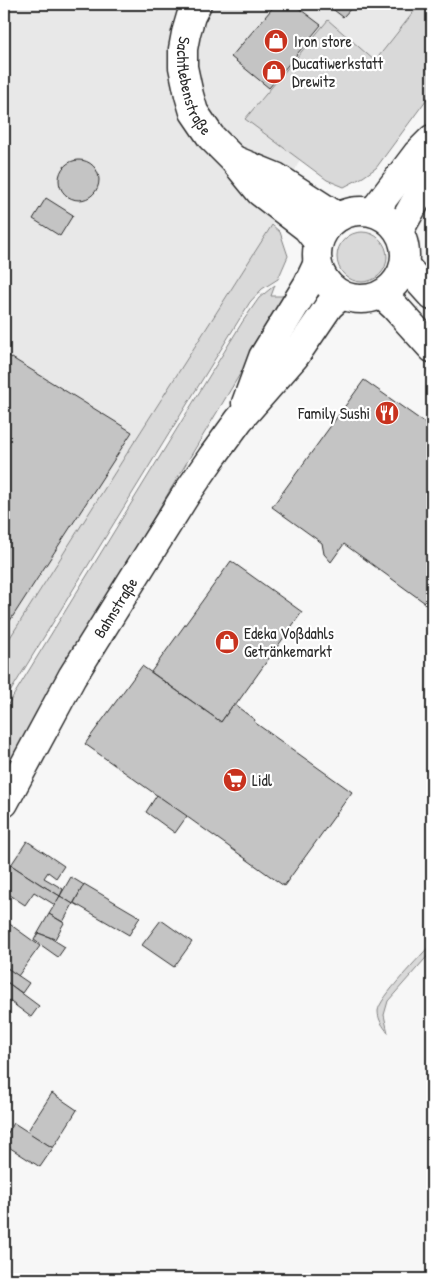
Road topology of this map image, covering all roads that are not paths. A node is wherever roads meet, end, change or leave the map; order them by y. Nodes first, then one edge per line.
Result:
1 (197, 4) edge
2 (432, 139) edge
3 (233, 160) junction
4 (432, 172) edge
5 (373, 212) junction
6 (338, 217) junction
7 (399, 231) junction
8 (318, 253) junction
9 (405, 266) junction
10 (342, 295) junction
11 (382, 295) junction
12 (432, 296) edge
13 (432, 348) edge
14 (239, 420) junction
15 (4, 803) edge

1 - 3 street, Sachtlebenstraße
2 - 5 street
3 - 6 street, Sachtlebenstraße
3 - 8 street, Sachtlebenstraße
4 - 7 street
5 - 6 street
5 - 7 street
6 - 8 street, Bahnstraße
7 - 9 street
8 - 10 street
8 - 14 street, Bahnstraße
9 - 11 street
9 - 12 street
10 - 11 street
10 - 14 street, Bahnstraße
11 - 13 street
14 - 15 street, Bahnstraße

